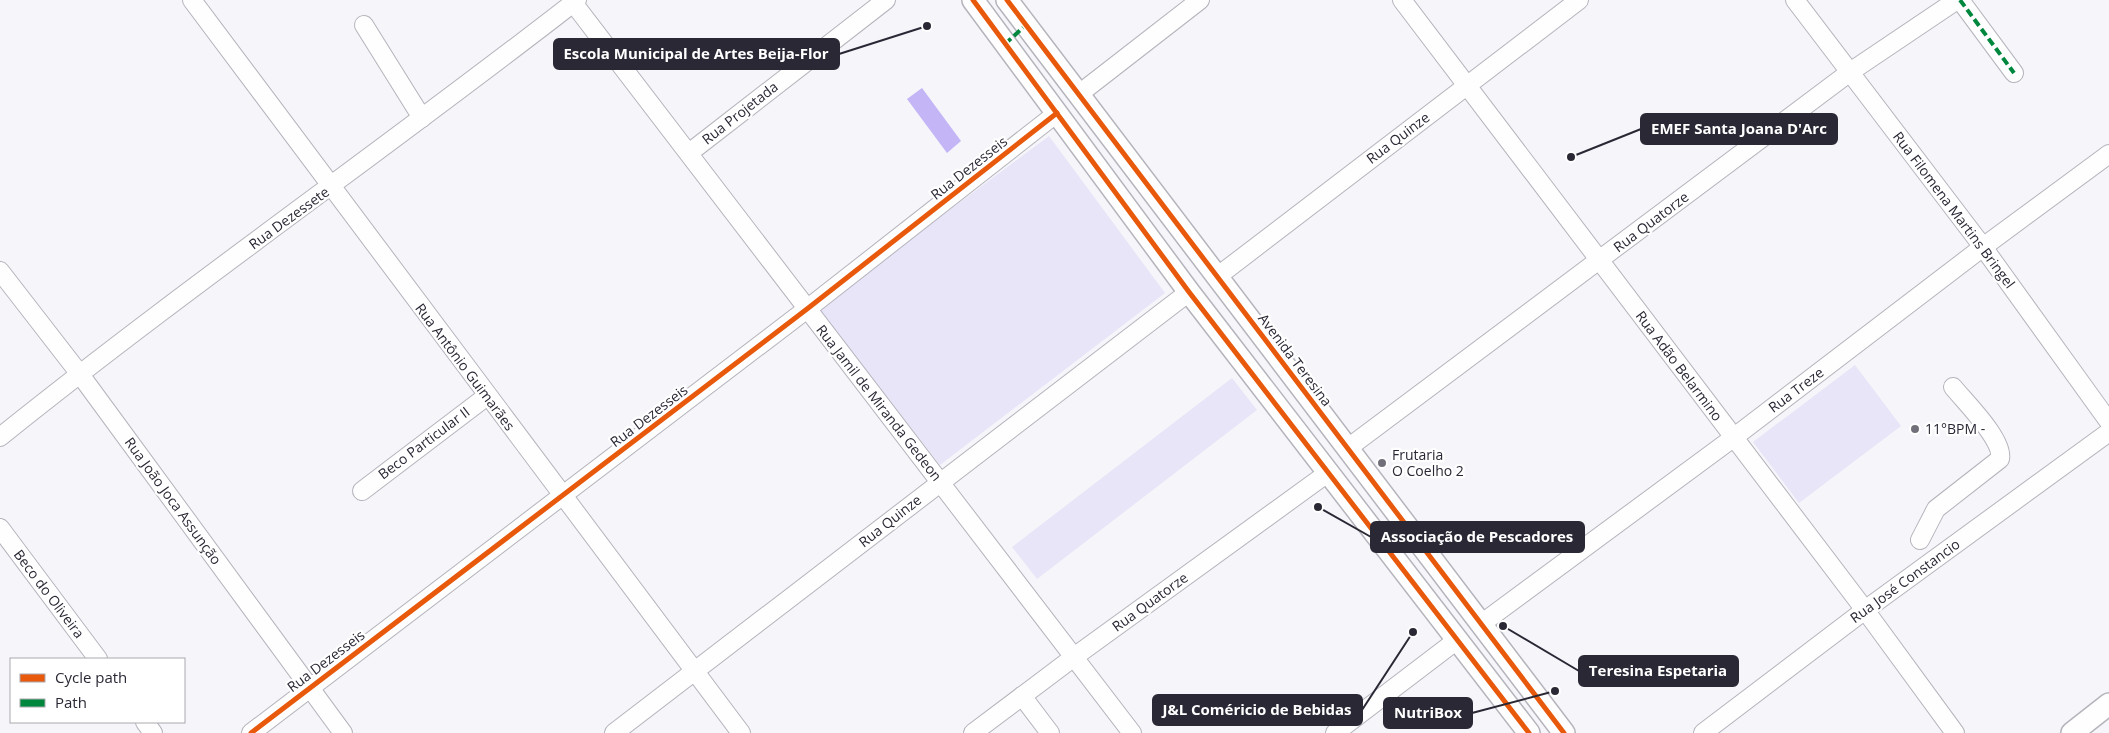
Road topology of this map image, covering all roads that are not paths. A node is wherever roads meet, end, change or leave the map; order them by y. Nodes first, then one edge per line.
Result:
1 (192, 0) edge
2 (886, 0) edge
3 (972, 0) edge
4 (1007, 0) edge
5 (1200, 0) edge
6 (1402, 0) edge
7 (1579, 0) edge
8 (1795, 0) edge
9 (1958, 0) edge
10 (574, 1) edge
11 (364, 25) dead end
12 (1850, 72) junction
13 (2014, 73) dead end
14 (1467, 86) junction
15 (1078, 94) junction
16 (1057, 113) junction
17 (422, 118) junction
18 (689, 153) junction
19 (2109, 154) edge
20 (330, 188) junction
21 (1983, 247) junction
22 (1598, 261) junction
23 (0, 272) edge
24 (1218, 276) junction
25 (1189, 292) junction
26 (807, 309) junction
27 (1274, 350) junction
28 (1249, 369) junction
29 (79, 373) junction
30 (1953, 387) dead end
31 (487, 396) junction
32 (2109, 422) edge
33 (2109, 432) edge
34 (0, 436) edge
35 (1733, 438) junction
36 (1348, 448) junction
37 (1329, 472) junction
38 (940, 483) junction
39 (362, 491) dead end
40 (562, 497) junction
41 (0, 528) edge
42 (1924, 552) junction
43 (1865, 610) junction
44 (1481, 624) junction
45 (1457, 640) junction
46 (1074, 657) junction
47 (97, 658) edge
48 (694, 673) junction
49 (309, 688) junction
50 (1022, 696) junction
51 (2109, 704) edge
52 (146, 723) edge
53 (154, 733) edge
54 (252, 733) edge
55 (343, 733) edge
56 (614, 733) edge
57 (740, 733) edge
58 (973, 733) edge
59 (1050, 733) edge
60 (1132, 733) edge
61 (1334, 733) edge
62 (1528, 733) edge
63 (1564, 733) edge
64 (1703, 733) edge
65 (1955, 733) edge
66 (2072, 733) edge

1 - 20 street, Rua Antônio Guimarães
2 - 18 street, Rua Projetada
3 - 16 main road
4 - 15 main road, Avenida Teresina
5 - 15 street
6 - 14 street, Rua Adão Belarmino
7 - 14 street, Rua Quinze
8 - 12 street, Rua Filomena Martins Bringel
9 - 12 street, Rua Quatorze
9 - 13 street
10 - 17 street, Rua Dezessete
10 - 18 street, Rua Jamil de Miranda Gedeon
11 - 17 street
12 - 21 street, Rua Filomena Martins Bringel
12 - 22 street, Rua Quatorze
14 - 22 street, Rua Adão Belarmino
14 - 24 street, Rua Quinze
15 - 24 main road, Avenida Teresina
16 - 25 main road
16 - 26 street, Rua Dezesseis
17 - 20 street, Rua Dezessete
18 - 26 street, Rua Jamil de Miranda Gedeon
19 - 21 street, Rua Treze
20 - 29 street, Rua Dezessete
20 - 31 street, Rua Antônio Guimarães
21 - 32 street, Rua Filomena Martins Bringel
21 - 35 street, Rua Treze
22 - 35 street, Rua Adão Belarmino
22 - 36 street, Rua Quatorze
23 - 29 street, Rua João Joca Assunção
24 - 27 main road, Avenida Teresina
25 - 28 main road
25 - 38 street, Rua Quinze
26 - 38 street, Rua Jamil de Miranda Gedeon
26 - 40 street, Rua Dezesseis
27 - 28 main road
27 - 36 main road, Avenida Teresina
28 - 37 main road
29 - 34 street, Rua Dezessete
29 - 49 street, Rua João Joca Assunção
30 - 42 street
31 - 39 street, Beco Particular II
31 - 40 street, Rua Antônio Guimarães
33 - 42 street, Rua José Constancio
35 - 43 street, Rua Adão Belarmino
35 - 44 street, Rua Treze
36 - 44 main road, Avenida Teresina
37 - 45 main road
37 - 46 street, Rua Quatorze
38 - 46 street, Rua Jamil de Miranda Gedeon
38 - 48 street, Rua Quinze
40 - 48 street, Rua Antônio Guimarães
40 - 49 street, Rua Dezesseis
41 - 47 street, Beco do Oliveira
42 - 43 street, Rua José Constancio
43 - 64 street, Rua José Constancio
43 - 65 street, Rua Adão Belarmino
44 - 63 main road, Avenida Teresina
45 - 61 street
45 - 62 main road
46 - 50 street, Rua Quatorze
46 - 60 street, Rua Jamil de Miranda Gedeon
48 - 56 street, Rua Quinze
48 - 57 street, Rua Antônio Guimarães
49 - 54 street, Rua Dezesseis
49 - 55 street, Rua João Joca Assunção
50 - 58 street, Rua Quatorze
50 - 59 street
51 - 66 main road
52 - 53 street

